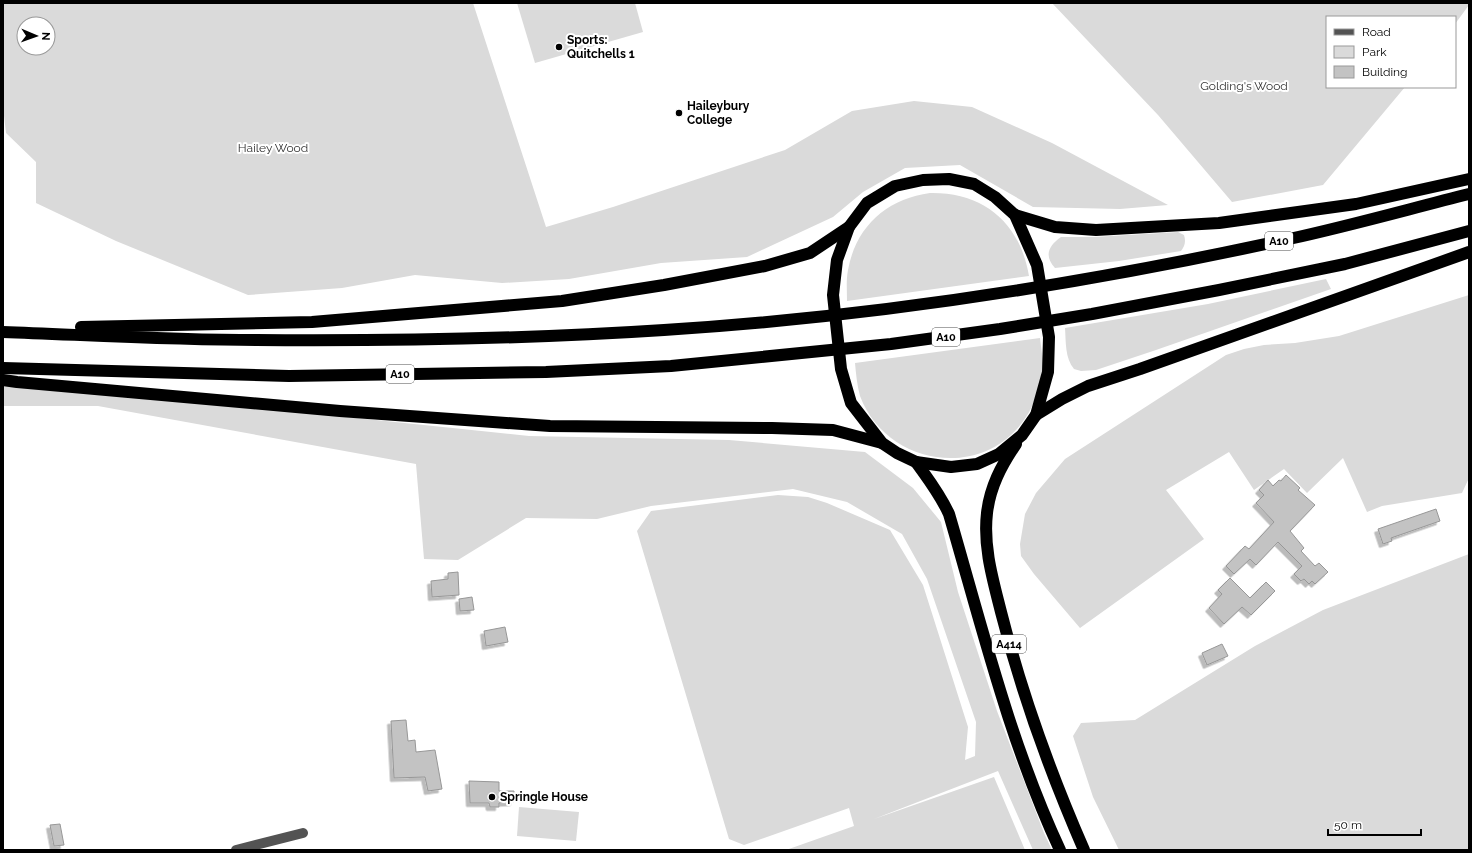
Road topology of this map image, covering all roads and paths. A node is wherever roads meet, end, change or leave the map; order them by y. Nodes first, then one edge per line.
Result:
1 (1469, 179) edge
2 (1469, 194) edge
3 (1015, 215) junction
4 (849, 227) junction
5 (1469, 231) edge
6 (1469, 252) edge
7 (3, 331) edge
8 (3, 368) edge
9 (3, 380) edge
10 (1036, 416) junction
11 (1022, 435) junction
12 (882, 443) junction
13 (916, 462) junction
14 (302, 833) dead end
15 (236, 850) edge
16 (1060, 850) edge
17 (1084, 850) edge

1 - 3 highway
2 - 7 highway, A10
3 - 4 highway
3 - 10 highway
4 - 7 highway
4 - 12 highway
5 - 8 highway, A10
6 - 10 highway
9 - 12 highway
10 - 11 highway
11 - 13 highway
11 - 17 highway, A414
12 - 13 highway
13 - 16 highway, A414
14 - 15 street

